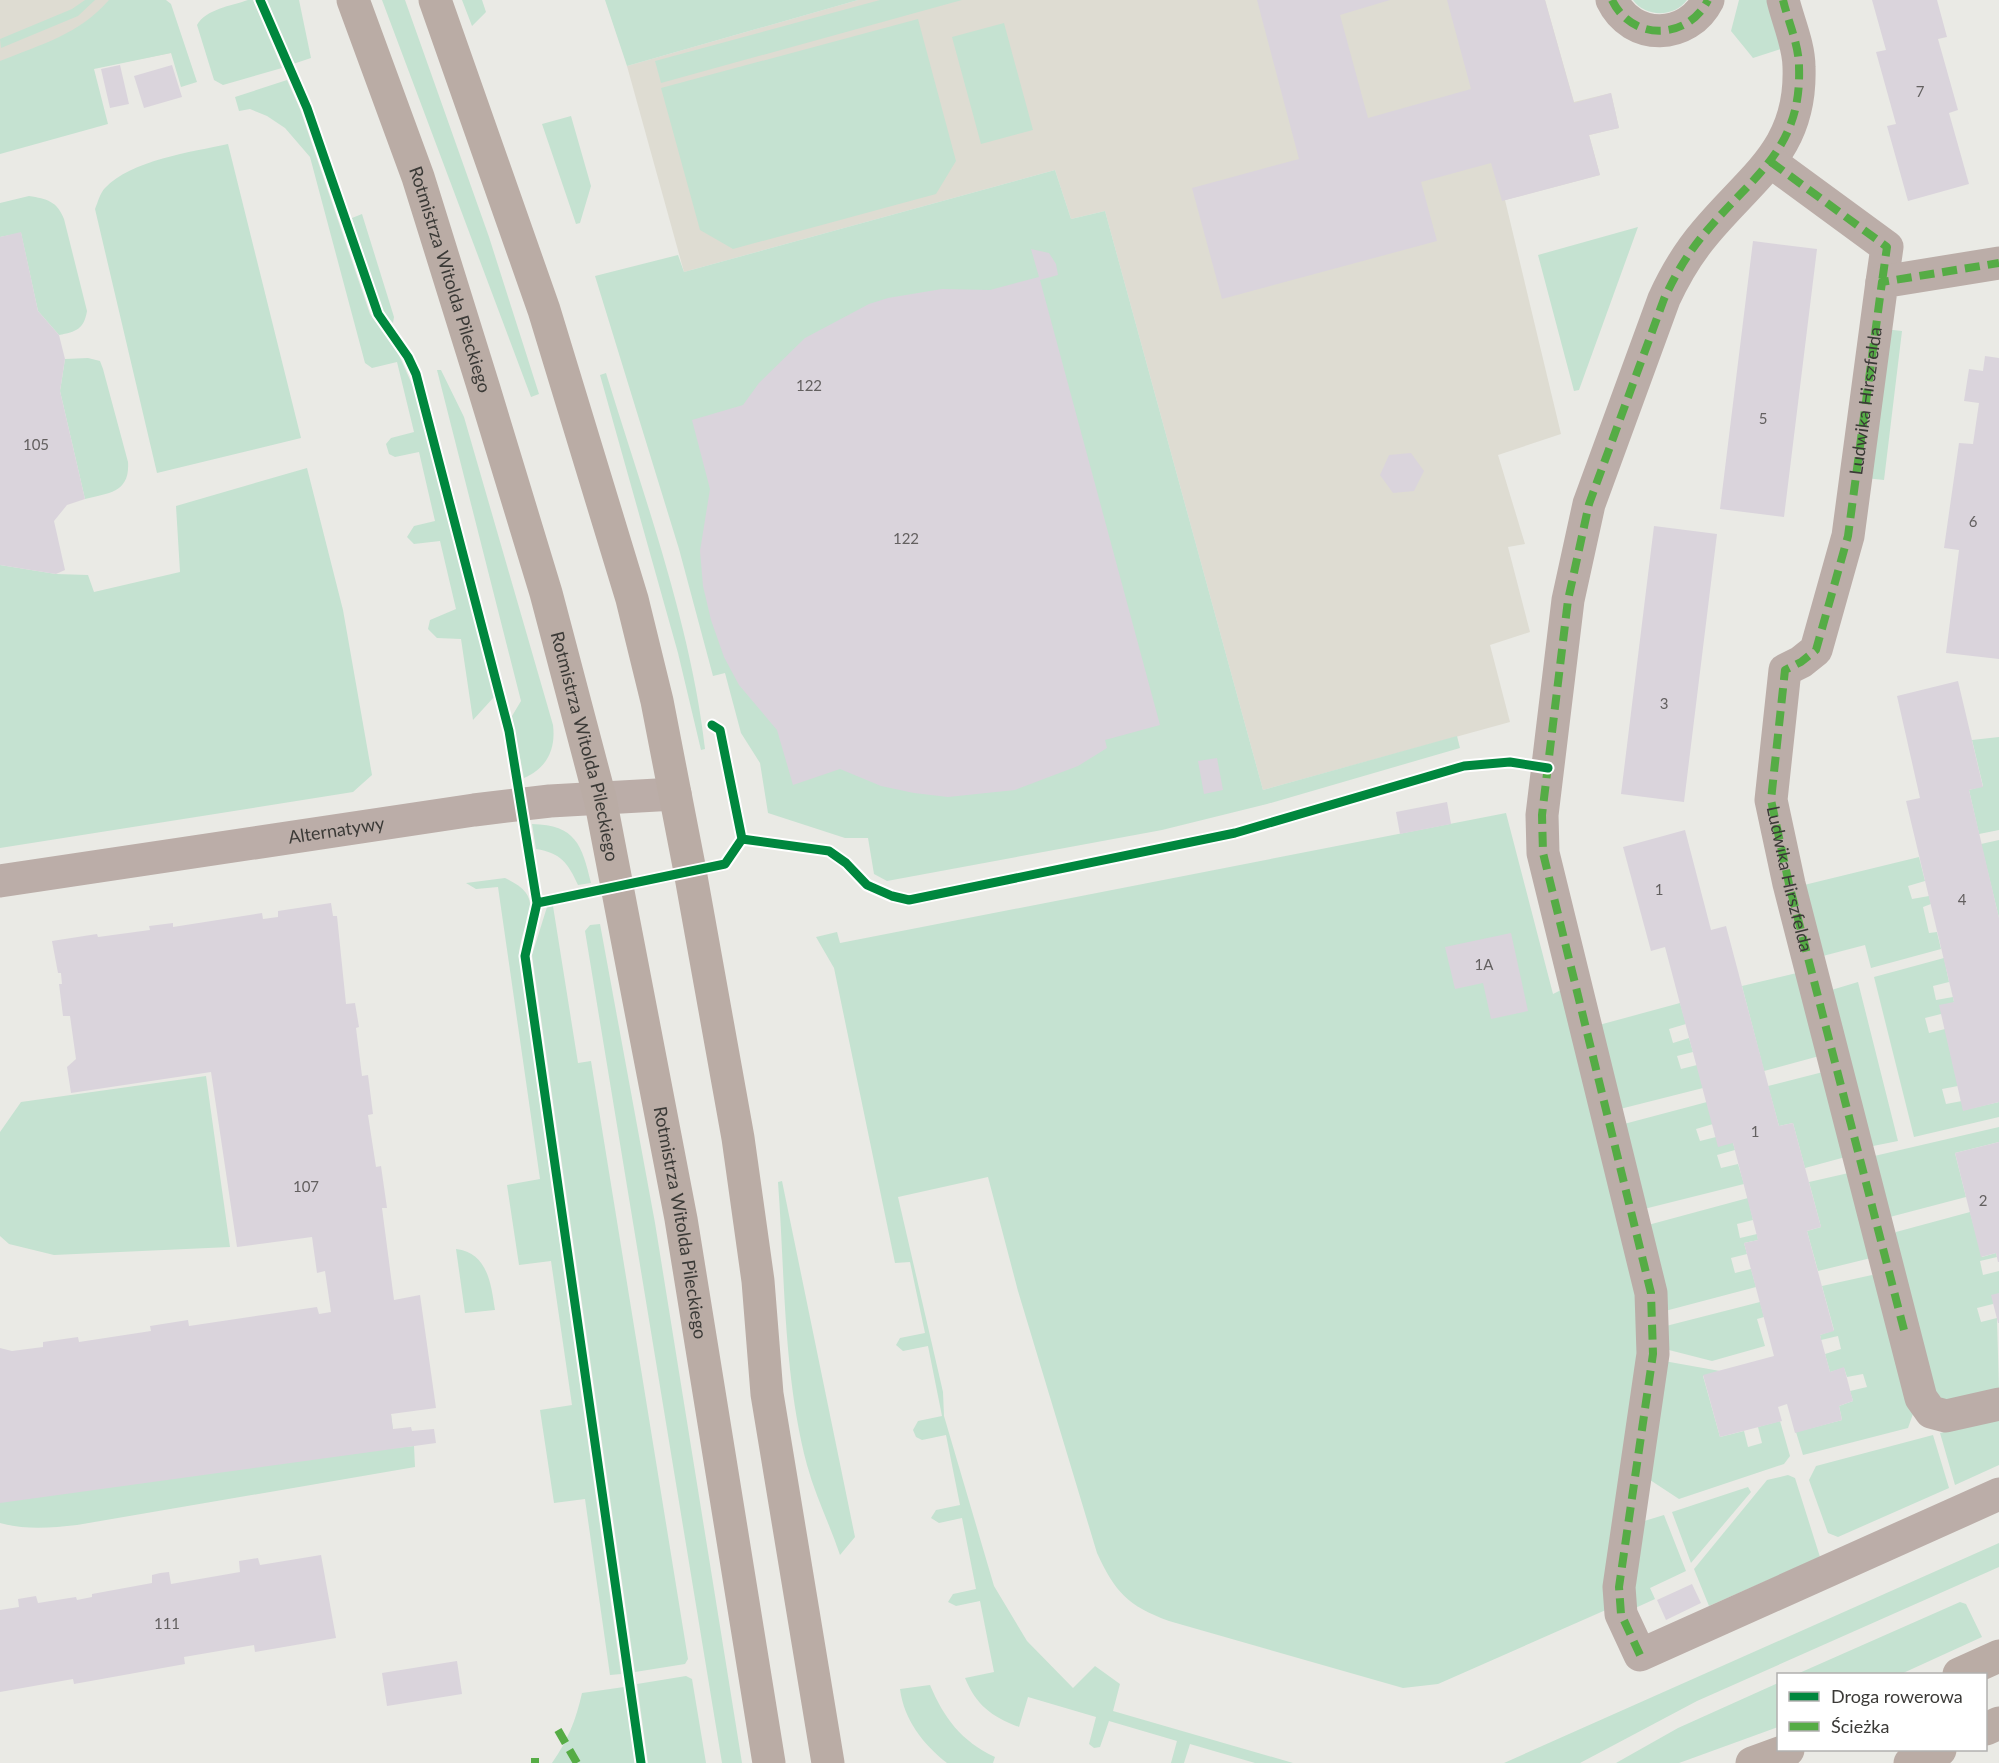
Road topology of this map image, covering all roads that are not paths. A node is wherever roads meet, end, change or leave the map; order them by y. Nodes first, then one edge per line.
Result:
1 (353, 0) edge
2 (435, 0) edge
3 (1612, 0) edge
4 (1708, 0) edge
5 (1783, 0) edge
6 (1771, 162) junction
7 (1999, 263) edge
8 (1882, 282) junction
9 (675, 794) junction
10 (600, 798) junction
11 (0, 881) edge
12 (1999, 1404) edge
13 (1999, 1494) edge
14 (1999, 1656) edge
15 (1961, 1673) edge
16 (1783, 1751) edge
17 (1936, 1751) edge
18 (769, 1763) edge
19 (828, 1763) edge
20 (1752, 1763) edge
21 (1910, 1763) edge

1 - 10 main road, Rotmistrza Witolda Pileckiego
2 - 9 main road
3 - 4 street
5 - 6 street
6 - 8 street, Ludwika Hirszfelda
6 - 13 street
7 - 8 street
8 - 12 street, Ludwika Hirszfelda
9 - 10 street, Alternatywy
9 - 19 main road
10 - 11 street, Alternatywy
10 - 18 main road, Rotmistrza Witolda Pileckiego
14 - 15 main road
16 - 20 main road
17 - 21 main road

